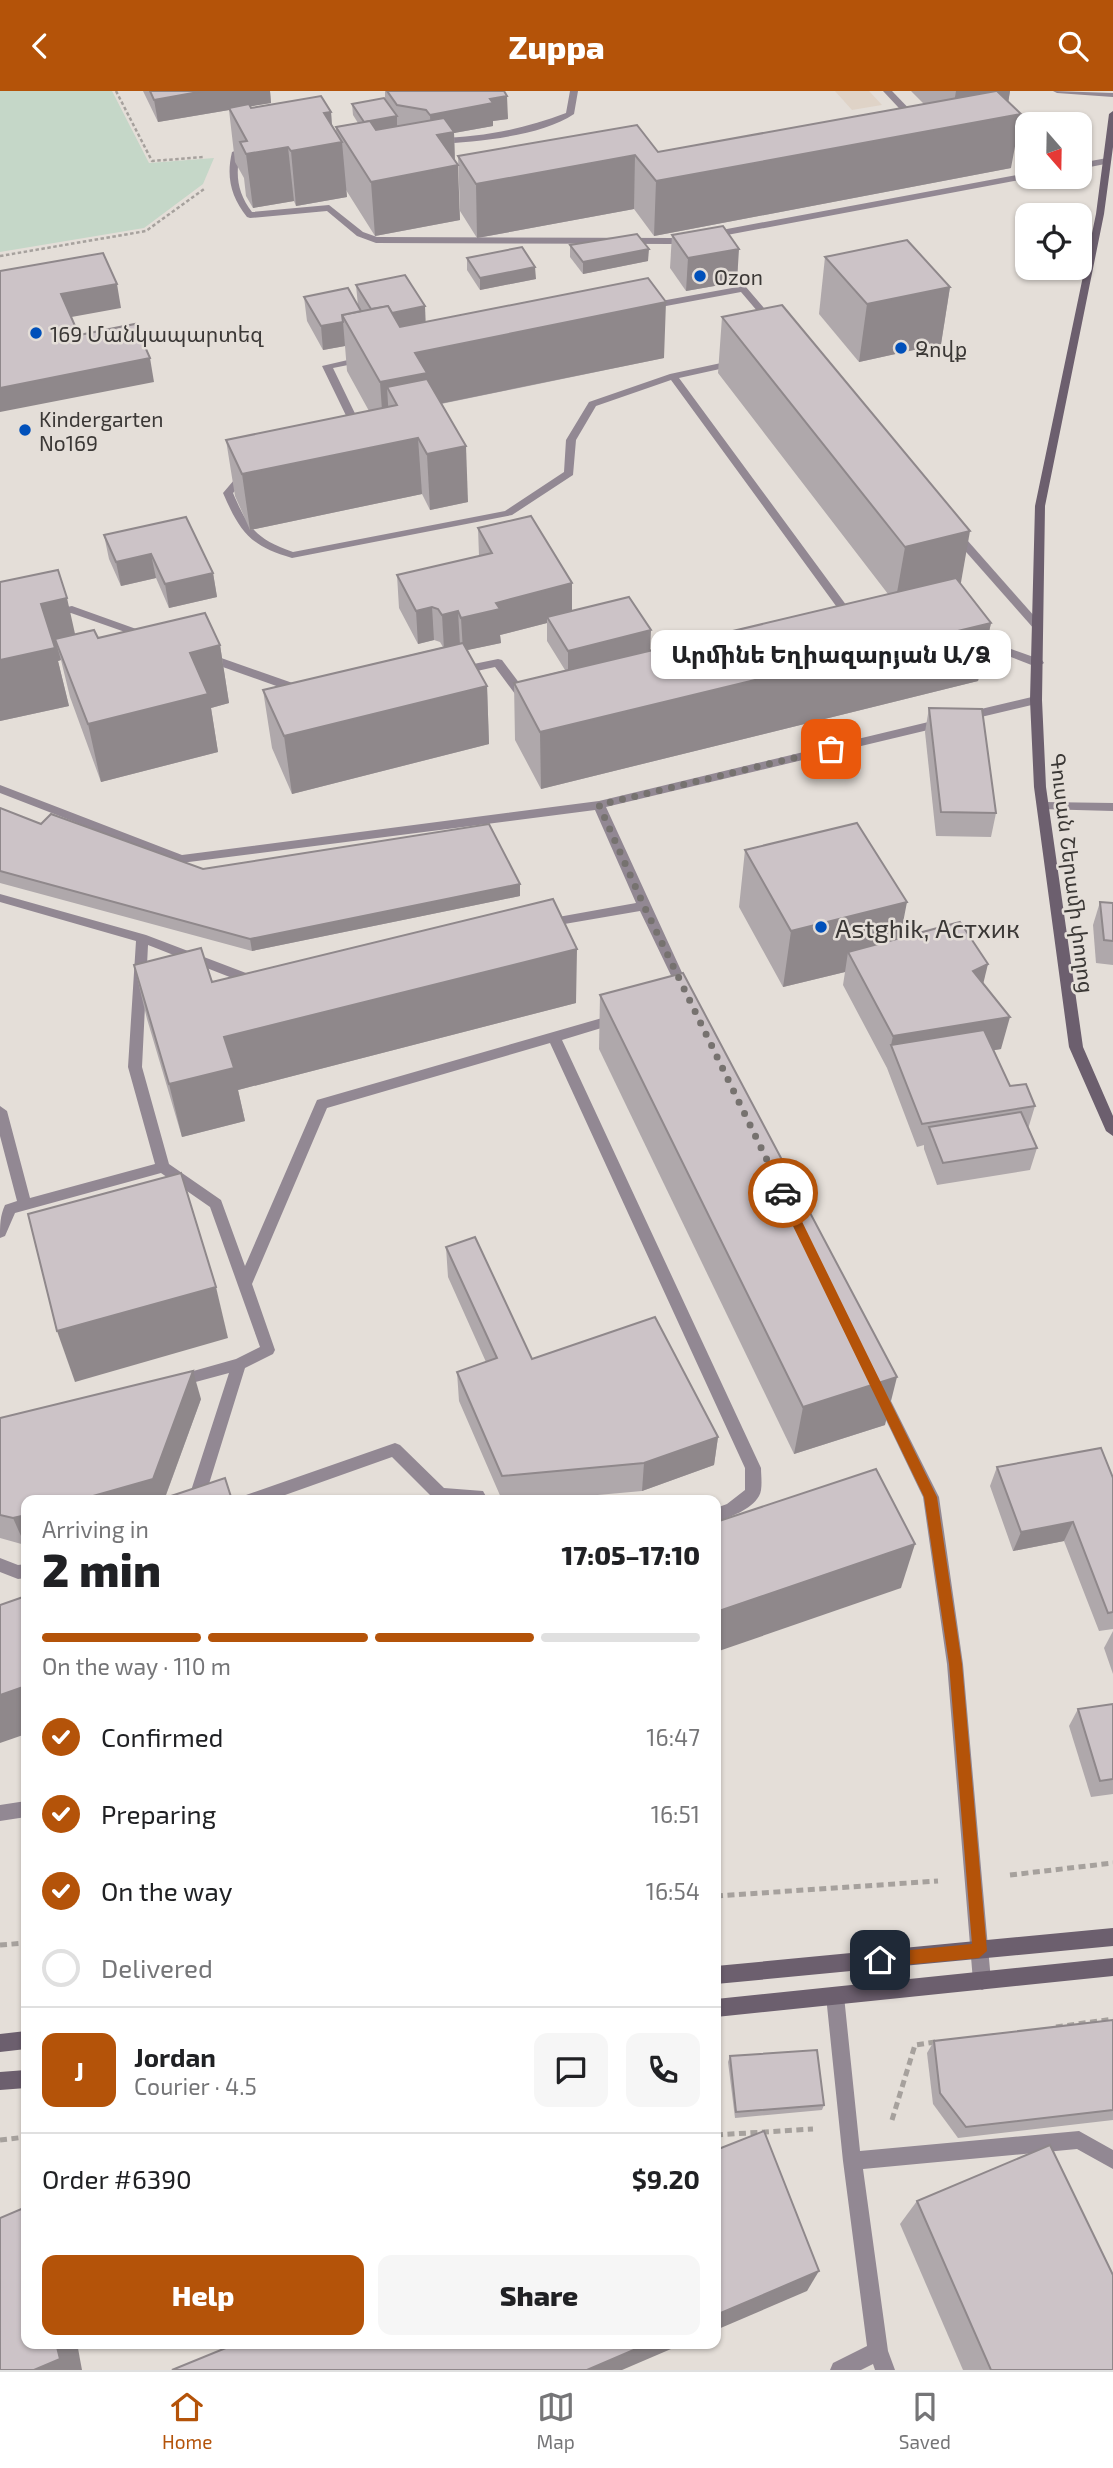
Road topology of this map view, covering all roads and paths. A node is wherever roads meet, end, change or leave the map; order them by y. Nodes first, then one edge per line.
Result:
1 (116, 91) edge
2 (574, 91) edge
3 (887, 91) edge
4 (1057, 91) edge
5 (1113, 95) edge
6 (1113, 114) edge
7 (923, 128) edge
8 (486, 140) junction
9 (424, 142) edge
10 (257, 146) edge
11 (496, 148) edge
12 (206, 157) dead end
13 (1107, 161) junction
14 (1092, 164) edge
15 (1015, 178) edge
16 (206, 188) dead end
17 (1100, 214) junction
18 (1113, 214) edge
19 (0, 256) edge
20 (636, 309) edge
21 (778, 330) edge
22 (381, 356) edge
23 (754, 359) edge
24 (673, 376) junction
25 (351, 443) edge
26 (251, 469) edge
27 (948, 525) edge
28 (36, 615) edge
29 (842, 628) edge
30 (1039, 628) junction
31 (956, 635) edge
32 (162, 641) edge
33 (200, 655) edge
34 (1038, 663) junction
35 (446, 674) edge
36 (315, 696) edge
37 (540, 698) edge
38 (1036, 700) junction
39 (0, 789) edge
40 (599, 805) junction
41 (1044, 806) junction
42 (1113, 807) edge
43 (0, 898) edge
44 (644, 906) junction
45 (534, 926) edge
46 (142, 938) junction
47 (272, 973) edge
48 (686, 1003) edge
49 (635, 1014) edge
50 (554, 1037) junction
51 (0, 1111) edge
52 (1113, 1131) edge
53 (163, 1167) junction
54 (25, 1205) junction
55 (0, 1232) edge
56 (244, 1285) junction
57 (239, 1364) junction
58 (876, 1385) edge
59 (159, 1386) edge
60 (198, 1495) edge
61 (265, 1495) edge
62 (440, 1495) edge
63 (721, 1513) edge
64 (0, 1565) edge
65 (21, 1571) edge
66 (21, 1810) edge
67 (0, 1813) edge
68 (1113, 1863) edge
69 (974, 1879) junction
70 (721, 1896) edge
71 (1113, 1937) edge
72 (21, 1943) edge
73 (0, 1945) edge
74 (979, 1951) junction
75 (1113, 1967) edge
76 (721, 1975) edge
77 (982, 1981) junction
78 (835, 1996) junction
79 (721, 2007) edge
80 (1113, 2019) edge
81 (1047, 2028) edge
82 (21, 2041) edge
83 (942, 2041) edge
84 (0, 2043) edge
85 (21, 2079) edge
86 (0, 2081) edge
87 (849, 2126) junction
88 (721, 2135) edge
89 (21, 2138) edge
90 (0, 2140) edge
91 (1113, 2160) edge
92 (852, 2161) junction
93 (882, 2360) edge
94 (840, 2370) edge

1 - 12 path
2 - 8 lane
3 - 7 lane
4 - 5 lane
6 - 13 main road, Գուսան Շերամի փողոց
8 - 9 lane
8 - 11 lane
10 - 15 lane
13 - 14 lane
13 - 17 main road, Գուսան Շերամի փողոց
16 - 19 path
17 - 18 main road
17 - 30 main road, Գուսան Շերամի փողոց
20 - 21 lane
22 - 25 lane
23 - 24 lane
24 - 26 lane
24 - 29 lane
27 - 30 lane
28 - 32 lane
30 - 34 main road, Գուսան Շերամի փողոց
31 - 34 lane
33 - 36 lane
34 - 38 main road, Գուսան Շերամի փողոց
35 - 37 lane
38 - 40 lane
38 - 41 main road, Գուսան Շերամի փողոց
39 - 40 lane
40 - 44 lane
41 - 42 lane
41 - 52 main road, Գուսան Շերամի փողոց
43 - 46 lane
44 - 45 lane
44 - 48 lane
46 - 47 lane
46 - 53 lane
49 - 50 lane
50 - 56 lane
50 - 63 lane
51 - 54 lane
53 - 54 lane
53 - 56 lane
54 - 55 lane
56 - 57 lane
57 - 59 lane
57 - 60 lane
58 - 69 lane
61 - 62 lane
64 - 65 lane
66 - 67 lane
68 - 69 path
69 - 70 path
69 - 74 lane
71 - 74 main road
72 - 73 path
74 - 76 main road
74 - 77 lane
75 - 77 main road
77 - 78 main road
78 - 79 main road
78 - 87 lane
80 - 81 path
82 - 84 main road
83 - 87 path
85 - 86 main road
87 - 88 path
87 - 92 lane
89 - 90 path
91 - 92 lane
92 - 93 lane
93 - 94 lane

